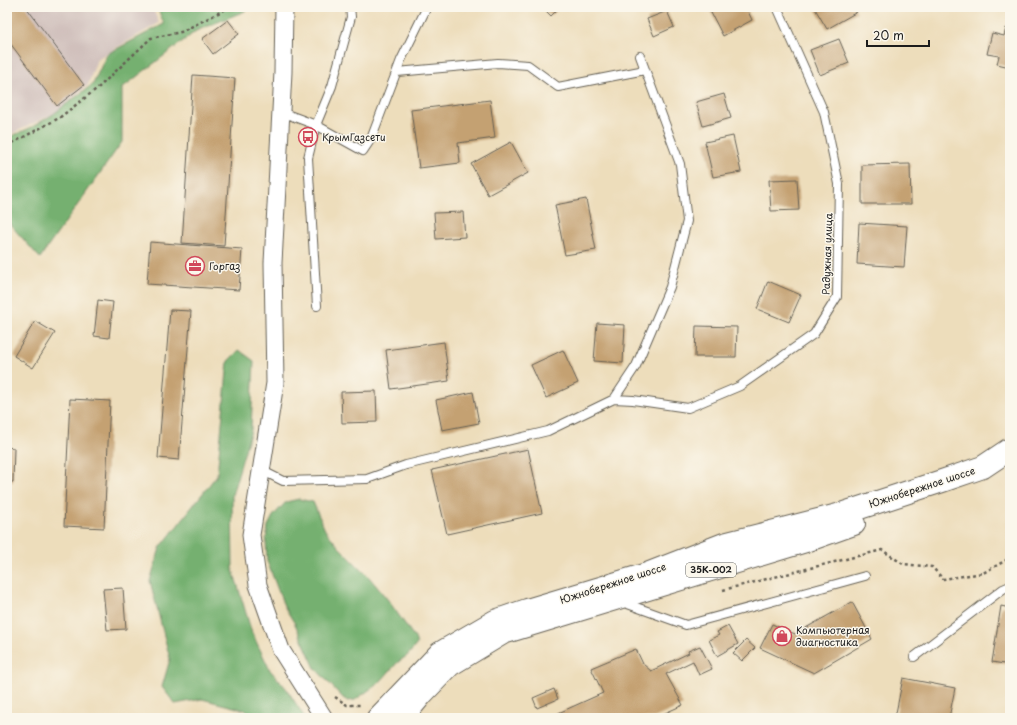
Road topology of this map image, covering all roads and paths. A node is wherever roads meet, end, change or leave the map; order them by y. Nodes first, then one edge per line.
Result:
1 (230, 7) edge
2 (284, 7) edge
3 (350, 7) edge
4 (426, 7) edge
5 (777, 7) edge
6 (640, 56) dead end
7 (645, 70) junction
8 (397, 72) junction
9 (281, 112) junction
10 (316, 125) junction
11 (7, 146) edge
12 (317, 306) dead end
13 (614, 399) junction
14 (1010, 449) edge
15 (1010, 460) edge
16 (261, 470) junction
17 (865, 576) dead end
18 (1010, 586) edge
19 (616, 599) junction
20 (914, 657) dead end
21 (330, 694) dead end
22 (347, 705) dead end
23 (324, 718) edge
24 (378, 718) edge
25 (402, 718) edge

1 - 11 path
2 - 9 street
3 - 10 lane
4 - 8 lane
5 - 13 lane, Радужная улица
6 - 7 lane
7 - 8 lane
7 - 13 lane
8 - 10 lane
9 - 10 lane
9 - 16 street
10 - 12 lane
13 - 16 lane
14 - 24 highway, Южнобережное шоссе
15 - 19 highway, Южнобережное шоссе / 35К-002
16 - 23 street
17 - 19 lane
18 - 20 lane
19 - 25 highway, Южнобережное шоссе / 35К-002
21 - 22 path

